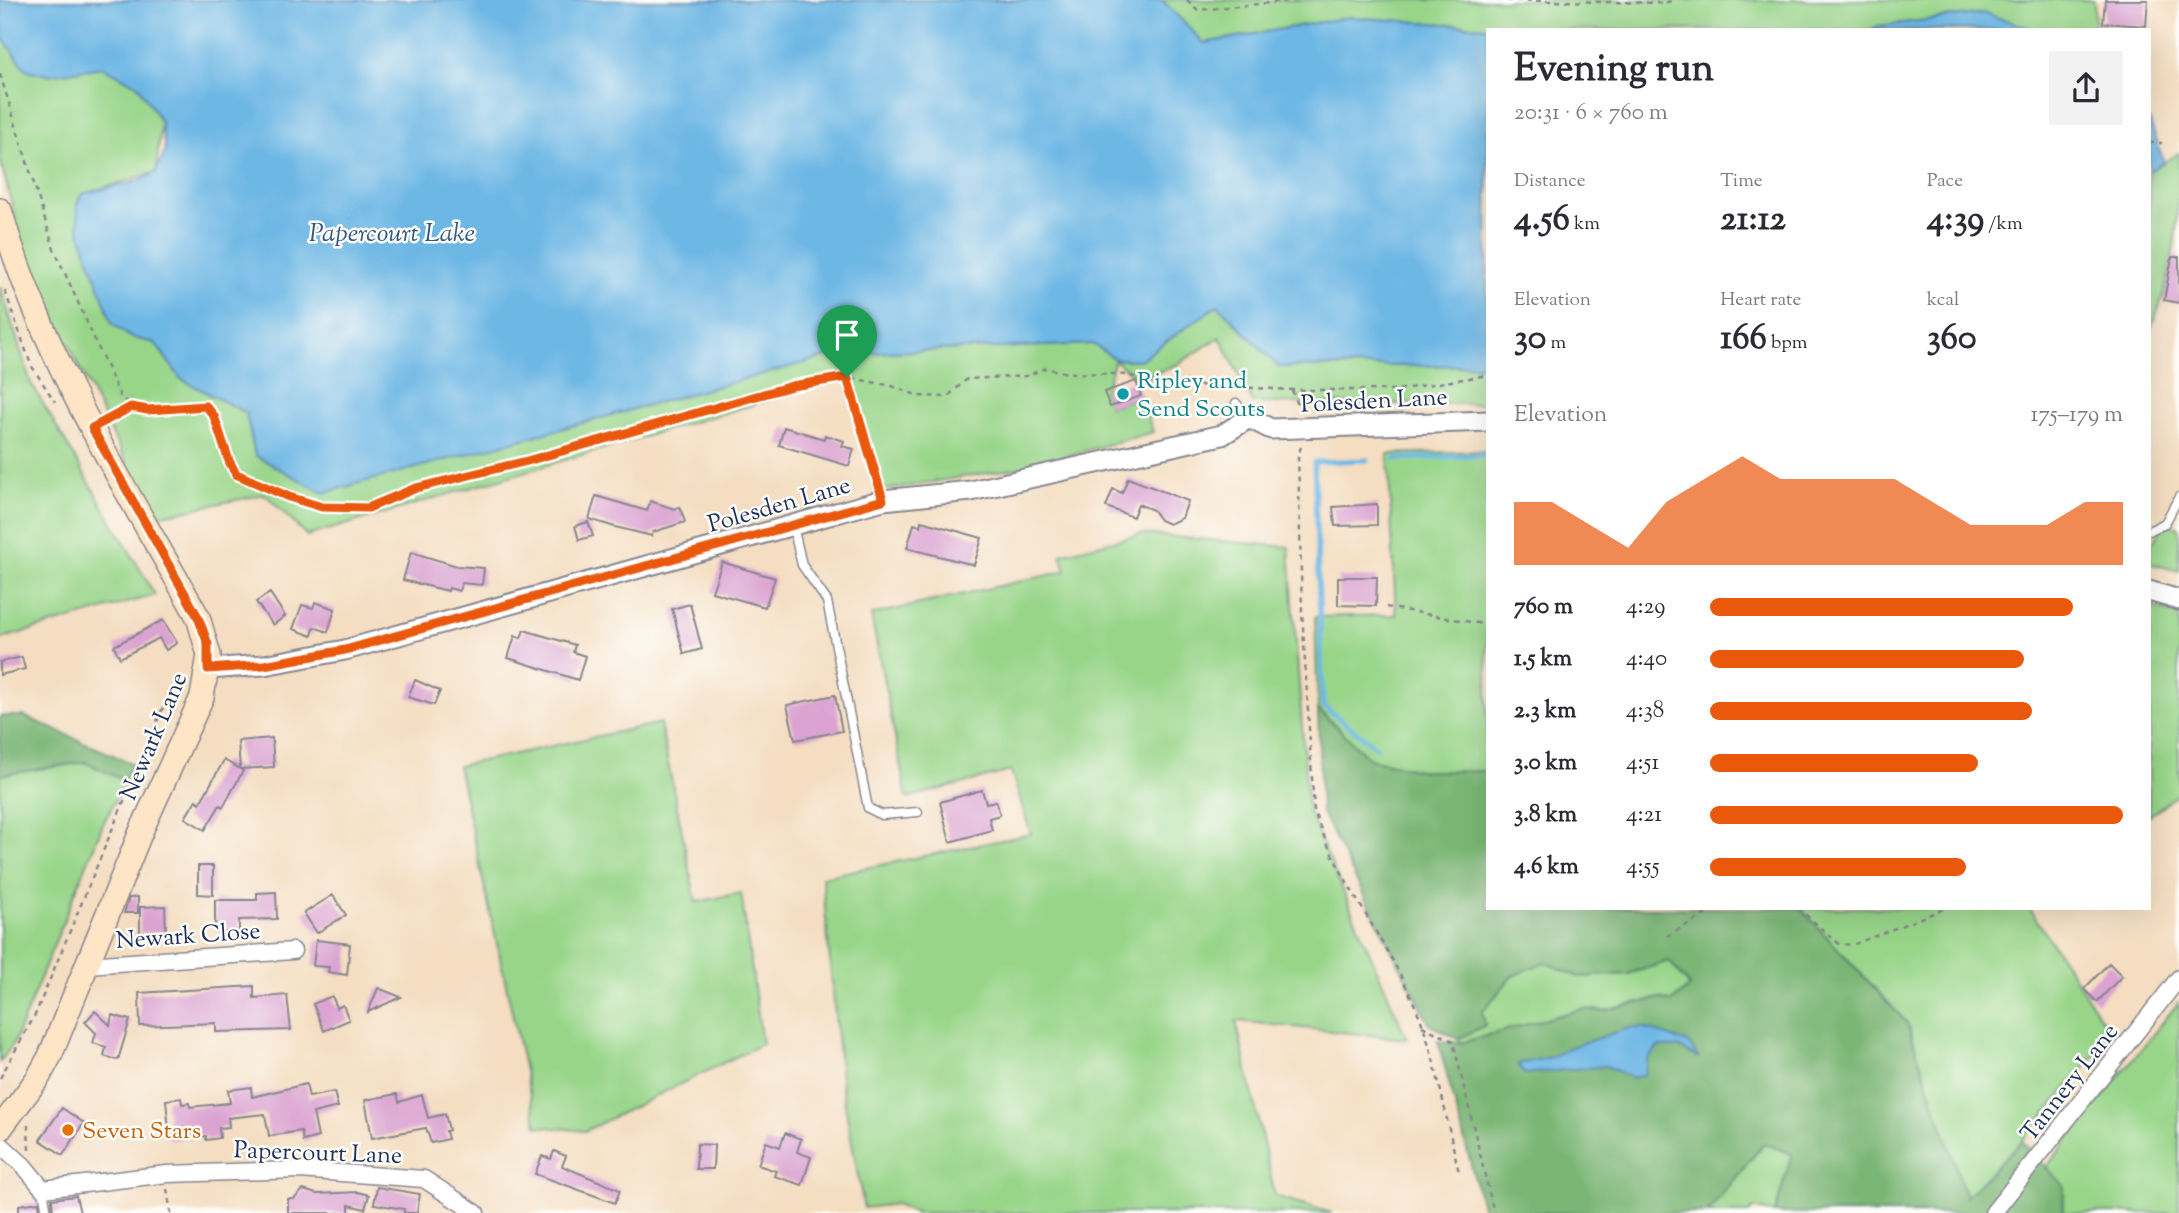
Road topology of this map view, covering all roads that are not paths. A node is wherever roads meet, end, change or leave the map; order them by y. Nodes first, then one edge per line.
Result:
1 (0, 210) edge
2 (1486, 421) edge
3 (2179, 497) edge
4 (793, 526) junction
5 (2151, 530) edge
6 (2151, 592) edge
7 (2179, 600) edge
8 (208, 669) junction
9 (918, 812) dead end
10 (293, 951) dead end
11 (86, 965) junction
12 (2179, 978) edge
13 (0, 1129) edge
14 (0, 1144) edge
15 (43, 1189) junction
16 (47, 1213) edge
17 (476, 1213) edge
18 (1993, 1213) edge

1 - 8 main road, Newark Lane
2 - 4 street, Polesden Lane
3 - 5 lane
4 - 8 street, Polesden Lane
4 - 9 lane
6 - 7 street
8 - 11 main road, Newark Lane
10 - 11 street, Newark Close
11 - 13 main road, Newark Lane
12 - 18 street, Tannery Lane
14 - 15 street
15 - 16 lane
15 - 17 street, Papercourt Lane

